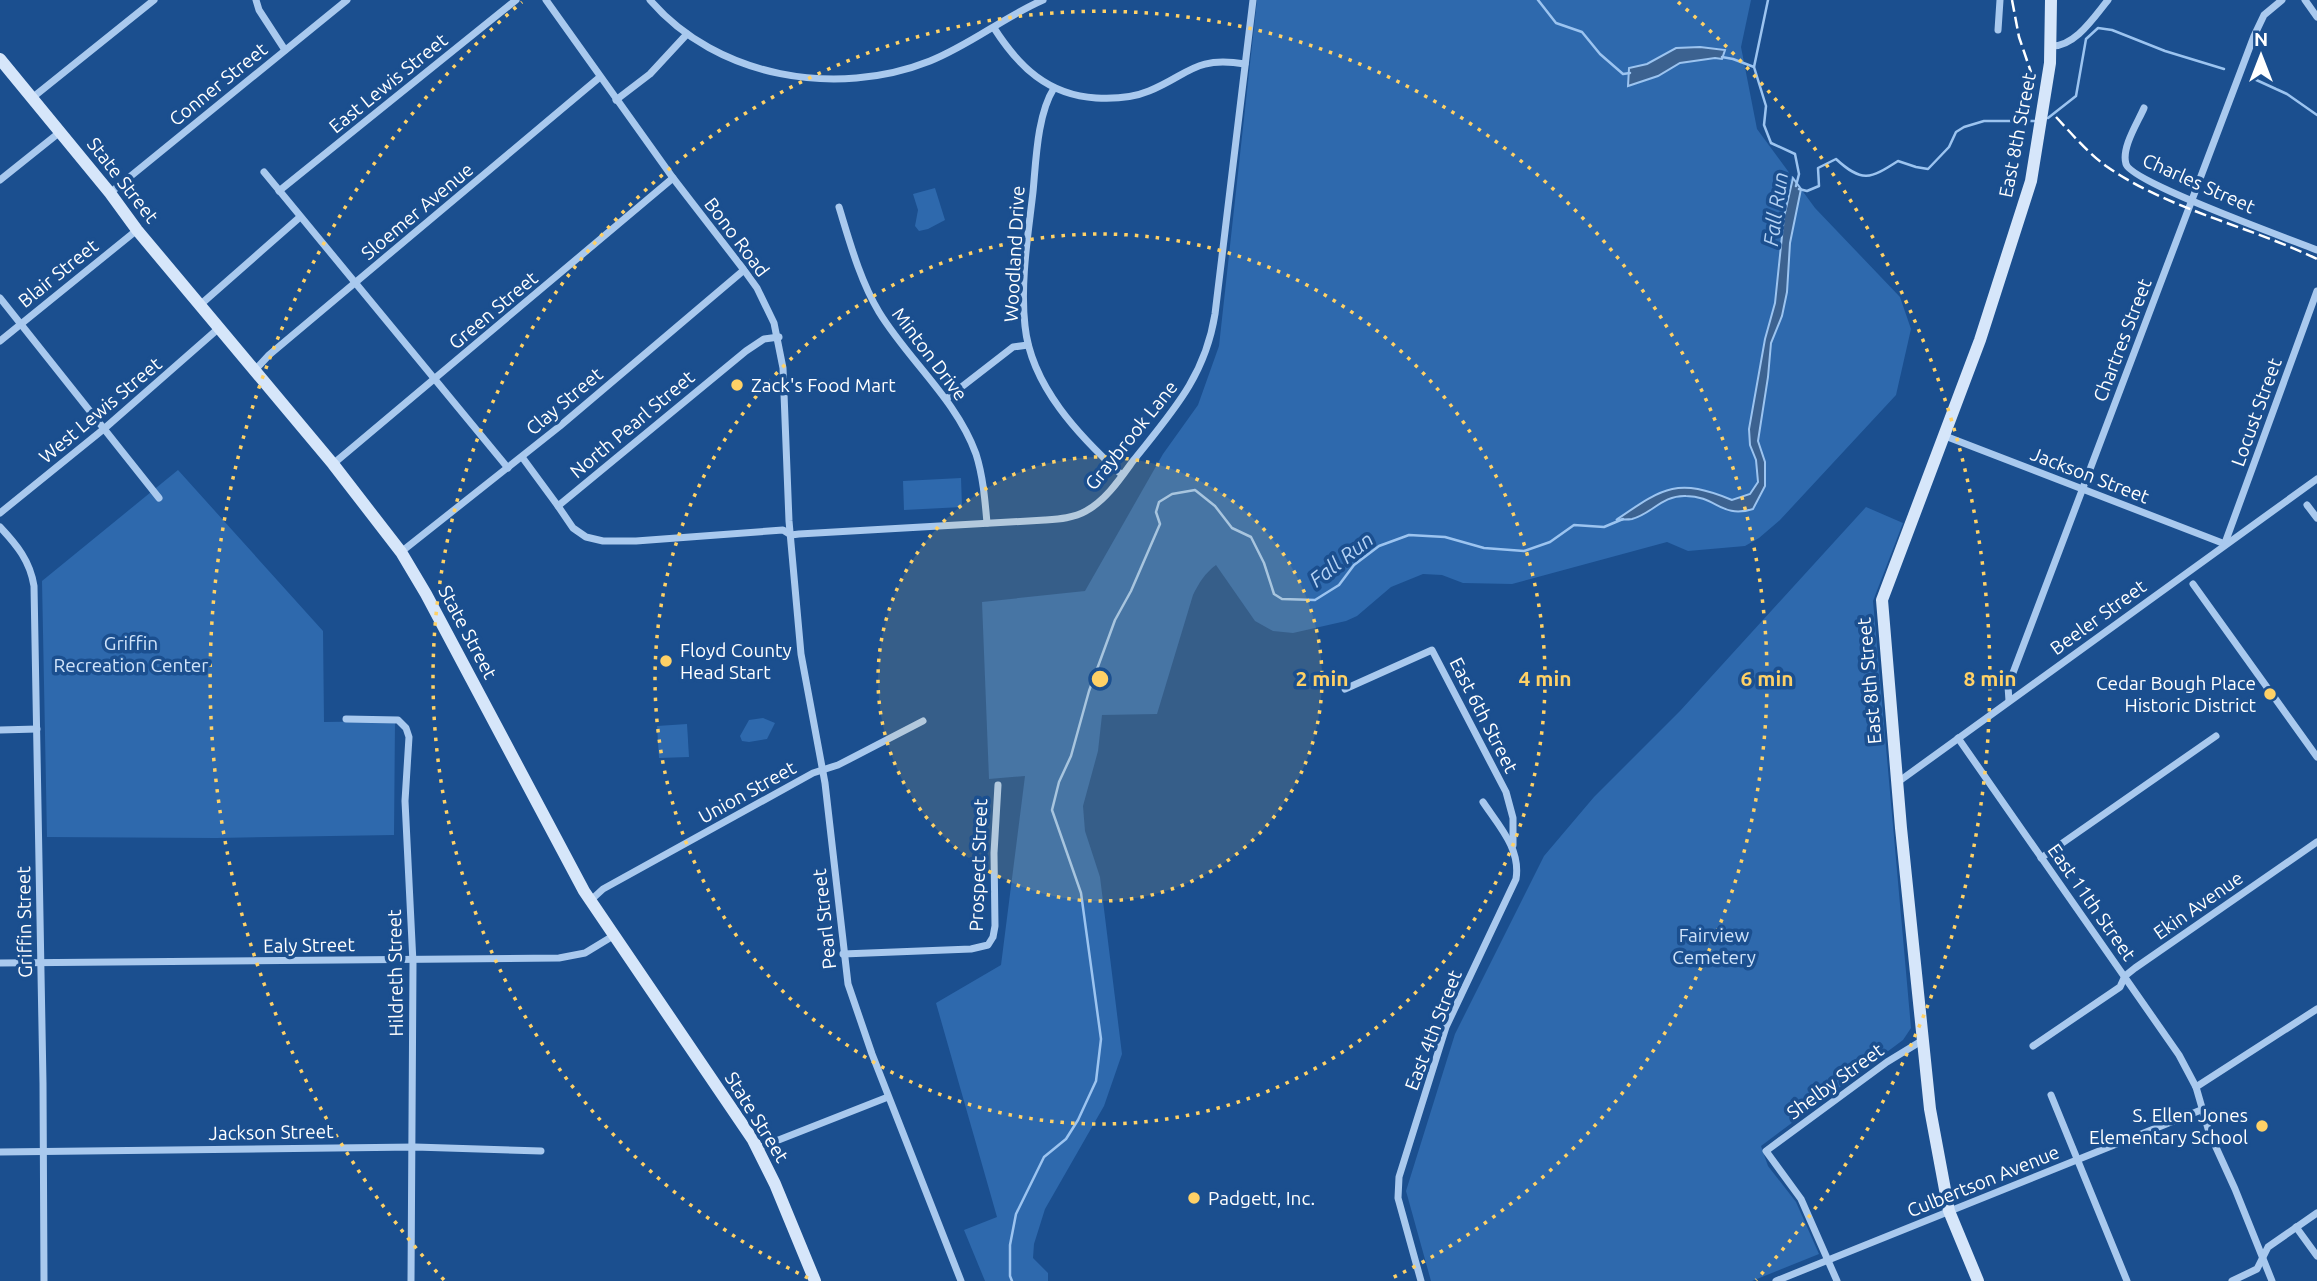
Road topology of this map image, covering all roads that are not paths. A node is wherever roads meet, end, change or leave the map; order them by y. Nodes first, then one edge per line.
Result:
1 (155, 0) edge
2 (256, 0) edge
3 (347, 0) edge
4 (516, 0) edge
5 (546, 0) edge
6 (650, 0) edge
7 (1043, 0) edge
8 (1253, 0) edge
9 (2000, 0) edge
10 (2051, 0) edge
11 (2108, 0) edge
12 (2282, 0) edge
13 (2305, 0) edge
14 (2317, 17) edge
15 (994, 28) junction
16 (1998, 30) dead end
17 (687, 34) junction
18 (2051, 46) junction
19 (285, 50) junction
20 (0, 59) edge
21 (1245, 64) junction
22 (600, 77) junction
23 (1054, 88) junction
24 (32, 98) junction
25 (616, 100) junction
26 (2144, 108) dead end
27 (60, 132) junction
28 (264, 172) dead end
29 (673, 178) junction
30 (0, 180) edge
31 (279, 191) junction
32 (110, 193) junction
33 (2191, 201) junction
34 (839, 207) dead end
35 (300, 217) junction
36 (137, 230) junction
37 (2317, 250) edge
38 (744, 270) junction
39 (356, 283) junction
40 (2317, 291) edge
41 (0, 298) edge
42 (200, 305) junction
43 (20, 324) junction
44 (219, 328) junction
45 (779, 337) junction
46 (0, 341) edge
47 (1028, 345) junction
48 (255, 370) junction
49 (434, 379) junction
50 (946, 400) junction
51 (105, 428) junction
52 (1945, 436) junction
53 (522, 457) junction
54 (332, 464) junction
55 (508, 468) junction
56 (1122, 475) junction
57 (2317, 479) edge
58 (2083, 489) junction
59 (159, 498) dead end
60 (2307, 505) dead end
61 (558, 506) junction
62 (0, 513) edge
63 (2317, 519) edge
64 (987, 523) junction
65 (0, 527) edge
66 (792, 534) junction
67 (2225, 544) junction
68 (401, 552) junction
69 (2193, 584) dead end
70 (1345, 689) dead end
71 (2009, 701) junction
72 (346, 719) dead end
73 (923, 721) dead end
74 (37, 729) junction
75 (0, 730) edge
76 (2216, 736) dead end
77 (1958, 738) junction
78 (2317, 757) edge
79 (822, 769) junction
80 (1898, 782) junction
81 (998, 785) dead end
82 (1483, 803) dead end
83 (2317, 842) edge
84 (1513, 846) junction
85 (2041, 858) junction
86 (591, 900) junction
87 (613, 936) junction
88 (843, 954) junction
89 (412, 959) junction
90 (0, 963) edge
91 (40, 963) junction
92 (2125, 976) junction
93 (2317, 1009) edge
94 (1923, 1040) junction
95 (2032, 1046) dead end
96 (2196, 1087) junction
97 (2051, 1095) dead end
98 (888, 1097) junction
99 (2201, 1110) junction
100 (412, 1147) junction
101 (758, 1148) junction
102 (43, 1150) junction
103 (541, 1151) dead end
104 (0, 1152) edge
105 (2078, 1160) junction
106 (1950, 1211) junction
107 (2317, 1213) edge
108 (2296, 1227) junction
109 (2317, 1256) edge
110 (2263, 1258) junction
111 (1829, 1260) junction
112 (44, 1281) edge
113 (411, 1281) edge
114 (815, 1281) edge
115 (961, 1281) edge
116 (1422, 1281) edge
117 (1776, 1281) edge
118 (1837, 1281) edge
119 (1978, 1281) edge
120 (2127, 1281) edge
121 (2232, 1281) edge
122 (2272, 1281) edge

1 - 24 street
2 - 19 street
3 - 19 street, Conner Street
4 - 31 street, East Lewis Street
5 - 22 street, Bono Road
6 - 17 street
7 - 15 street
8 - 21 street, Graybrook Lane
9 - 16 street
10 - 18 main road, East 8th Street
11 - 18 street
12 - 33 street, Chartres Street
13 - 14 street
15 - 17 street
15 - 23 street
17 - 25 street
18 - 52 main road, East 8th Street
19 - 32 street, Conner Street
20 - 24 main road, State Street
21 - 23 street
21 - 56 street, Graybrook Lane
22 - 25 street, Bono Road
22 - 39 street, Sloemer Avenue
23 - 47 street, Woodland Drive
24 - 27 main road, State Street
25 - 29 street, Bono Road
26 - 33 street, Charles Street
27 - 30 street
27 - 32 main road, State Street
28 - 31 street
29 - 38 street, Bono Road
29 - 49 street, Green Street
31 - 35 street
32 - 36 main road, State Street
33 - 37 street, Charles Street
33 - 58 street, Chartres Street
34 - 50 street, Minton Drive
35 - 39 street
35 - 42 street
36 - 42 main road, State Street
36 - 43 street, Blair Street
38 - 45 street, Bono Road
38 - 53 street, Clay Street
39 - 48 street, Sloemer Avenue
39 - 49 street
40 - 67 street, Locust Street
41 - 43 street
42 - 44 main road, State Street
43 - 46 street, Blair Street
43 - 51 street
44 - 48 main road, State Street
44 - 51 street, West Lewis Street
45 - 61 street, North Pearl Street
45 - 66 street, Bono Road
47 - 50 street
47 - 56 street, Woodland Drive
48 - 54 main road, State Street
49 - 54 street, Green Street
49 - 55 street
50 - 64 street, Minton Drive
51 - 59 street
51 - 62 street, West Lewis Street
52 - 58 street, Jackson Street
52 - 80 main road, East 8th Street
53 - 55 street, Clay Street
53 - 61 street
54 - 68 main road, State Street
55 - 68 street, Clay Street
56 - 64 street, Graybrook Lane
57 - 67 street, Beeler Street
58 - 67 street, Jackson Street
58 - 71 street, Chartres Street
60 - 63 street
61 - 66 street, Graybrook Lane
64 - 66 street, Graybrook Lane
65 - 74 street, Griffin Street
66 - 79 street, Pearl Street
67 - 71 street, Beeler Street
68 - 86 main road, State Street
69 - 78 street
70 - 84 street, East 6th Street
71 - 77 street, Beeler Street
72 - 89 street, Hildreth Street
73 - 79 street, Union Street
74 - 75 street
74 - 91 street, Griffin Street
76 - 85 street
77 - 80 street, Beeler Street
77 - 85 street, East 11th Street
79 - 86 street, Union Street
79 - 88 street, Pearl Street
80 - 94 main road, East 8th Street
81 - 88 street, Prospect Street
82 - 84 street
83 - 92 street, Ekin Avenue
84 - 116 street, East 4th Street
85 - 92 street, East 11th Street
86 - 87 main road, State Street
87 - 89 street, Ealy Street
87 - 101 main road, State Street
88 - 98 street, Pearl Street
89 - 91 street, Ealy Street
89 - 100 street, Hildreth Street
90 - 91 street, Ealy Street
91 - 102 street, Griffin Street
92 - 95 street, Ekin Avenue
92 - 96 street, East 11th Street
93 - 96 street
94 - 106 main road, East 8th Street
94 - 111 street, Shelby Street
96 - 99 street
97 - 105 street
98 - 101 street
98 - 115 street, Pearl Street
99 - 105 street, Culbertson Avenue
99 - 110 street
100 - 102 street, Jackson Street
100 - 103 street, Jackson Street
100 - 113 street, Hildreth Street
101 - 114 main road, State Street
102 - 104 street, Jackson Street
102 - 112 street, Griffin Street
105 - 106 street, Culbertson Avenue
105 - 120 street
106 - 111 street, Culbertson Avenue
106 - 119 main road, East 8th Street
107 - 108 street
108 - 109 street
108 - 110 street
110 - 121 street
110 - 122 street
111 - 117 street, Culbertson Avenue
111 - 118 street

